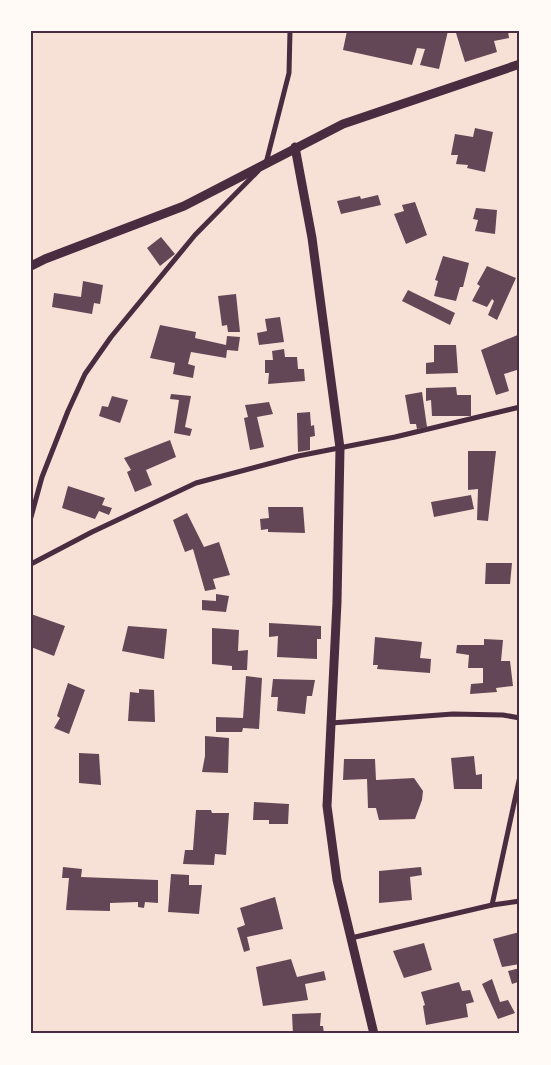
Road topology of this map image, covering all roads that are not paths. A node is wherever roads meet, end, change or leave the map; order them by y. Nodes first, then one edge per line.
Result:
1 (290, 31) edge
2 (520, 64) edge
3 (295, 147) junction
4 (266, 164) junction
5 (31, 266) edge
6 (520, 407) edge
7 (340, 448) junction
8 (31, 517) edge
9 (31, 564) edge
10 (520, 718) edge
11 (330, 723) junction
12 (520, 776) edge
13 (520, 901) edge
14 (492, 905) junction
15 (350, 938) junction
16 (374, 1034) edge

1 - 4 street
2 - 3 street
3 - 4 street
3 - 7 street
4 - 5 street
4 - 8 street
6 - 7 street
7 - 9 street
7 - 11 street
10 - 11 street
11 - 15 street
12 - 14 street
13 - 14 street
14 - 15 street
15 - 16 street

